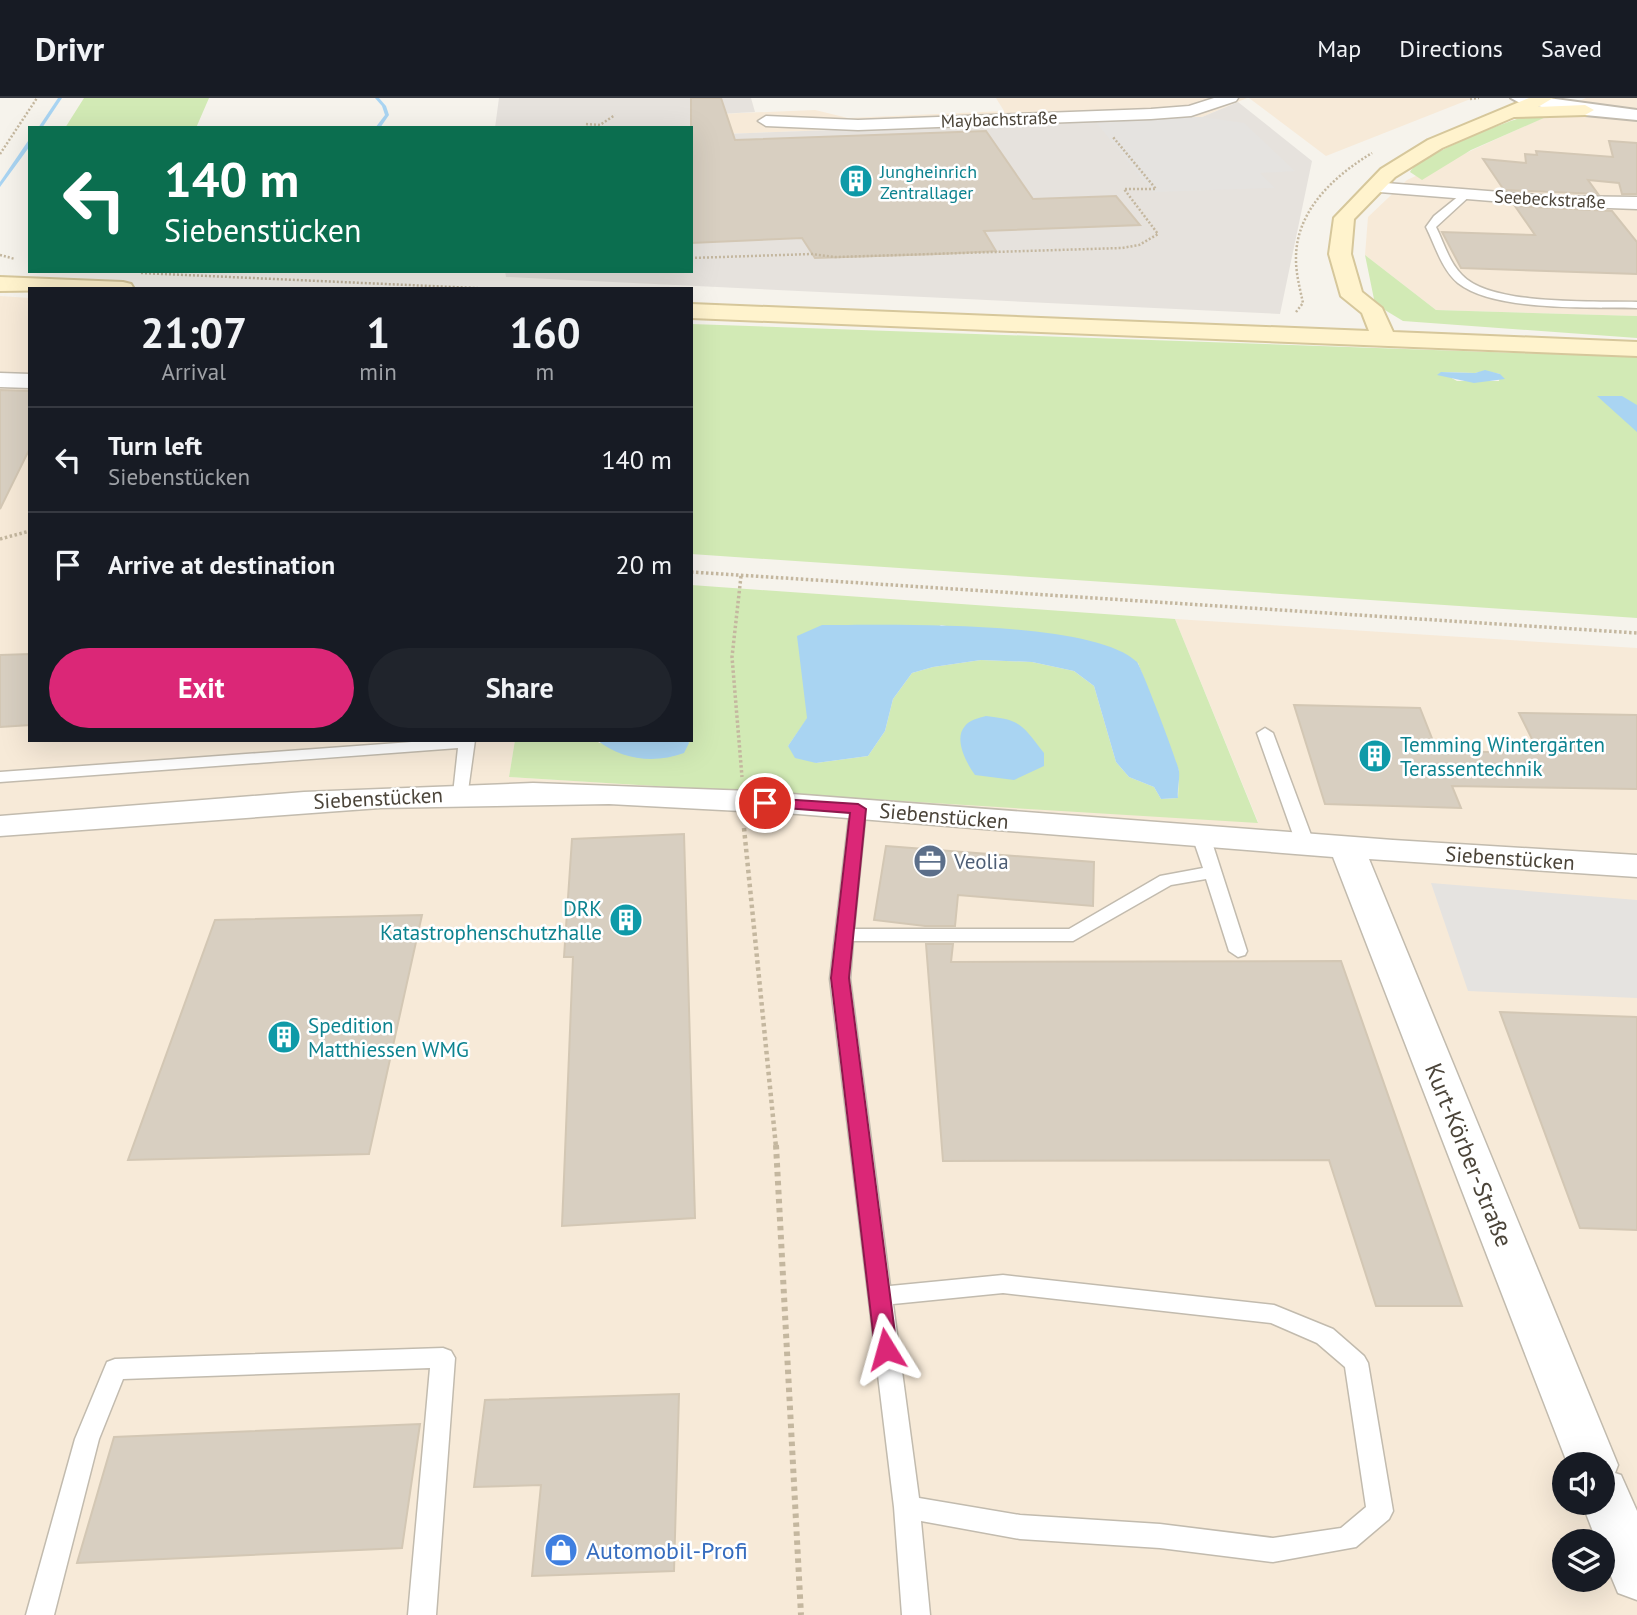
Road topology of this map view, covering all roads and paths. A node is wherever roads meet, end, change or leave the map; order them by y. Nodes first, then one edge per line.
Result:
1 (37, 98) edge
2 (1230, 98) edge
3 (1479, 98) edge
4 (1558, 98) edge
5 (1470, 99) edge
6 (1533, 99) edge
7 (1585, 110) junction
8 (1506, 114) junction
9 (1637, 115) edge
10 (615, 116) dead end
11 (1096, 116) junction
12 (766, 121) dead end
13 (586, 124) dead end
14 (601, 126) edge
15 (1373, 152) dead end
16 (0, 154) edge
17 (1380, 180) junction
18 (1465, 192) junction
19 (1637, 203) edge
20 (693, 258) edge
21 (130, 281) edge
22 (0, 284) edge
23 (405, 287) edge
24 (1352, 296) junction
25 (1637, 305) edge
26 (693, 311) edge
27 (1293, 315) dead end
28 (1375, 315) junction
29 (1344, 337) junction
30 (1383, 338) junction
31 (1480, 342) junction
32 (1637, 349) edge
33 (0, 380) edge
34 (28, 381) edge
35 (28, 532) edge
36 (0, 539) edge
37 (693, 572) edge
38 (741, 576) junction
39 (1637, 633) edge
40 (1265, 733) dead end
41 (454, 742) edge
42 (467, 742) edge
43 (0, 778) edge
44 (461, 794) junction
45 (742, 801) junction
46 (858, 809) junction
47 (0, 826) edge
48 (1202, 836) junction
49 (1305, 843) junction
50 (1346, 846) junction
51 (1637, 866) edge
52 (1213, 872) junction
53 (843, 935) junction
54 (1238, 951) dead end
55 (879, 1296) junction
56 (1588, 1452) edge
57 (907, 1507) junction
58 (1613, 1515) edge
59 (1637, 1576) edge
60 (40, 1615) edge
61 (422, 1615) edge
62 (801, 1615) edge
63 (916, 1615) edge

1 - 16 path
2 - 11 street, Maybachstraße
3 - 5 path
4 - 9 street
6 - 7 street
6 - 8 main road
7 - 8 main road
7 - 9 street
8 - 17 main road
10 - 14 path
11 - 12 street, Maybachstraße
11 - 20 path
13 - 14 path
15 - 27 path
17 - 18 street, Seebeckstraße
17 - 24 main road
18 - 19 street, Seebeckstraße
18 - 25 lane
21 - 22 main road
21 - 23 path
24 - 28 main road
24 - 29 main road
26 - 29 main road
28 - 30 main road
28 - 31 main road
29 - 30 main road
30 - 31 main road
31 - 32 main road
33 - 34 street
35 - 36 path
37 - 38 path
38 - 39 path
38 - 45 path
40 - 49 lane
41 - 43 lane
42 - 44 lane
44 - 45 street, Siebenstücken
44 - 47 street, Siebenstücken
45 - 46 street, Siebenstücken
45 - 62 path
46 - 48 street, Siebenstücken
46 - 53 lane
48 - 49 street, Siebenstücken
48 - 52 lane
49 - 50 street, Siebenstücken
50 - 51 street, Siebenstücken
50 - 56 street, Kurt-Körber-Straße
52 - 53 lane
52 - 54 lane
53 - 55 lane
55 - 57 lane
55 - 57 lane
57 - 63 lane
58 - 59 street
60 - 61 lane

